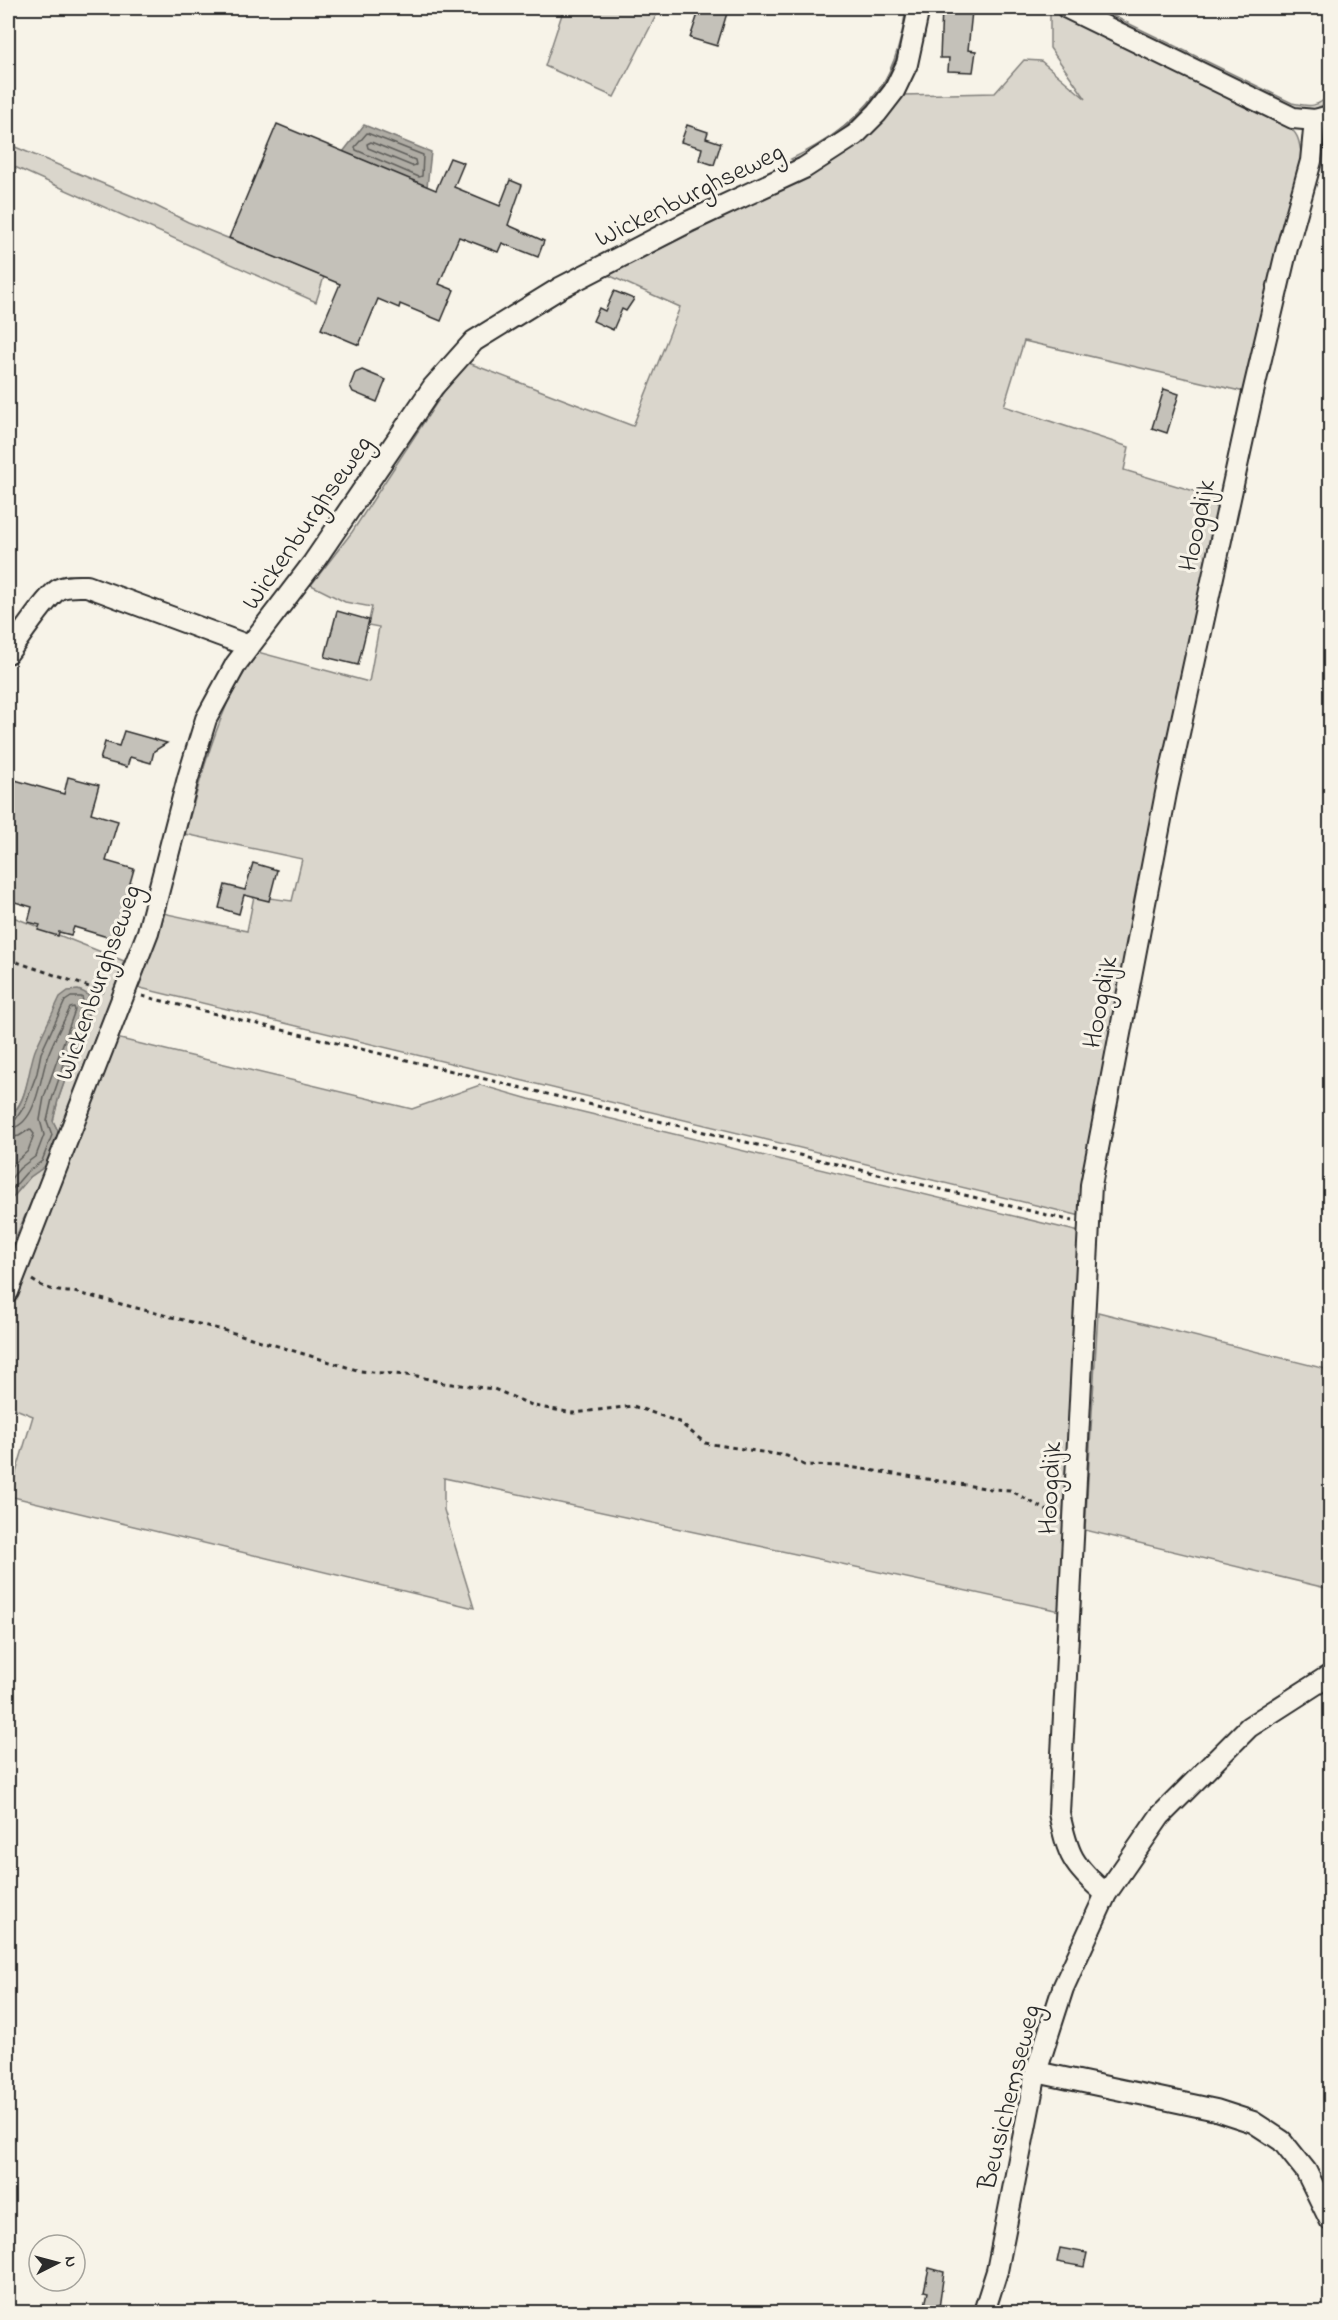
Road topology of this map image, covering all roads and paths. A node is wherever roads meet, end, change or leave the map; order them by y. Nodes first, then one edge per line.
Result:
1 (919, 8) edge
2 (1067, 8) edge
3 (1323, 118) edge
4 (249, 646) junction
5 (8, 653) edge
6 (8, 959) edge
7 (124, 995) junction
8 (1091, 1226) junction
9 (11, 1283) edge
10 (1074, 1516) junction
11 (1330, 1675) edge
12 (1106, 1894) junction
13 (1036, 2072) junction
14 (1330, 2220) edge
15 (984, 2313) edge

1 - 4 street, Wickenburghseweg
2 - 3 street
3 - 8 street, Hoogdijk
4 - 5 street
4 - 7 street, Wickenburghseweg
6 - 7 path
7 - 8 path
7 - 9 street, Wickenburghseweg
8 - 10 street, Hoogdijk
9 - 10 path
10 - 12 street, Hoogdijk
11 - 12 street, Beusichemseweg
12 - 13 street, Beusichemseweg
13 - 14 street
13 - 15 street, Beusichemseweg

